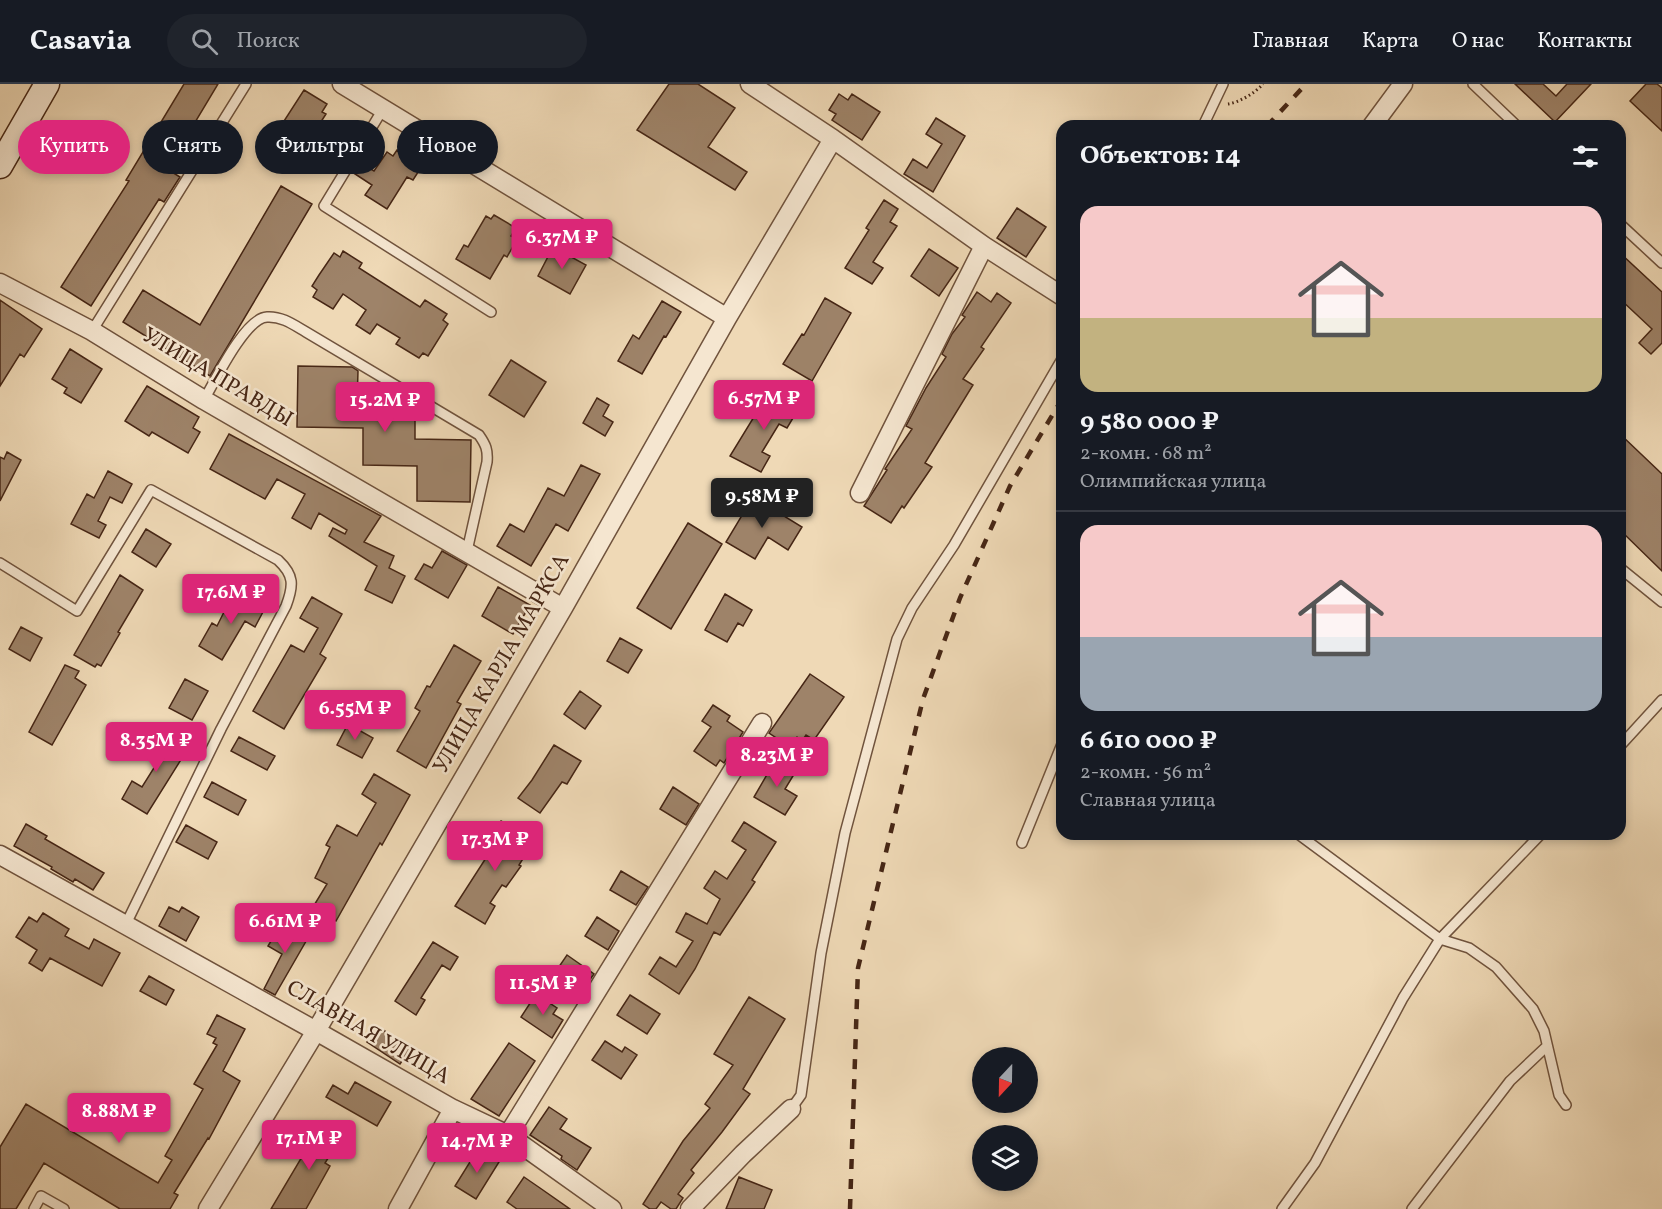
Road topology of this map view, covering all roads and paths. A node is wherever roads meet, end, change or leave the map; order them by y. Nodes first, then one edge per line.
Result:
1 (47, 84) edge
2 (246, 84) edge
3 (342, 84) edge
4 (750, 84) edge
5 (1222, 84) edge
6 (1263, 84) edge
7 (1403, 84) edge
8 (1473, 84) edge
9 (1212, 107) junction
10 (383, 109) junction
11 (1206, 120) edge
12 (1376, 120) edge
13 (1511, 120) edge
14 (833, 139) junction
15 (0, 166) edge
16 (1626, 230) edge
17 (984, 246) junction
18 (1662, 263) edge
19 (0, 283) edge
20 (1056, 292) edge
21 (491, 312) dead end
22 (727, 318) junction
23 (92, 331) junction
24 (1056, 369) edge
25 (204, 400) junction
26 (860, 493) dead end
27 (467, 551) junction
28 (0, 563) edge
29 (1626, 573) edge
30 (1662, 602) edge
31 (563, 608) junction
32 (1662, 700) edge
33 (762, 723) dead end
34 (1626, 739) edge
35 (1056, 759) edge
36 (1306, 840) edge
37 (1534, 840) edge
38 (1022, 843) dead end
39 (0, 855) edge
40 (125, 926) junction
41 (1440, 939) junction
42 (316, 1031) junction
43 (1546, 1047) junction
44 (1566, 1105) dead end
45 (453, 1109) junction
46 (791, 1109) joint
47 (508, 1135) junction
48 (34, 1209) edge
49 (64, 1209) edge
50 (208, 1209) edge
51 (398, 1209) edge
52 (612, 1209) edge
53 (690, 1209) edge
54 (1282, 1209) edge
55 (1412, 1209) edge

1 - 15 main road
2 - 23 lane
3 - 10 street
4 - 14 street
5 - 9 lane
6 - 9 path
7 - 12 street
8 - 13 lane
9 - 11 lane
10 - 21 lane
10 - 22 street
14 - 17 street
14 - 22 street, УЛИЦА КАРЛА МАРКСА
16 - 18 lane
17 - 20 street
17 - 26 street
19 - 23 street, УЛИЦА ПРАВДЫ
22 - 31 street, УЛИЦА КАРЛА МАРКСА
23 - 25 street, УЛИЦА ПРАВДЫ
24 - 46 lane
25 - 27 street, УЛИЦА ПРАВДЫ
25 - 27 lane
27 - 31 street, УЛИЦА ПРАВДЫ
28 - 40 lane
29 - 30 lane
31 - 42 street, УЛИЦА КАРЛА МАРКСА
32 - 34 lane
33 - 47 street
35 - 38 lane
36 - 41 lane
37 - 41 lane
39 - 40 street, СЛАВНАЯ УЛИЦА
40 - 42 street, СЛАВНАЯ УЛИЦА
41 - 43 lane
41 - 54 lane
42 - 45 street, СЛАВНАЯ УЛИЦА
42 - 50 street, УЛИЦА КАРЛА МАРКСА
43 - 44 lane
43 - 55 lane
45 - 47 street, СЛАВНАЯ УЛИЦА
45 - 51 street
46 - 53 street
47 - 52 street, СЛАВНАЯ УЛИЦА
48 - 49 lane

